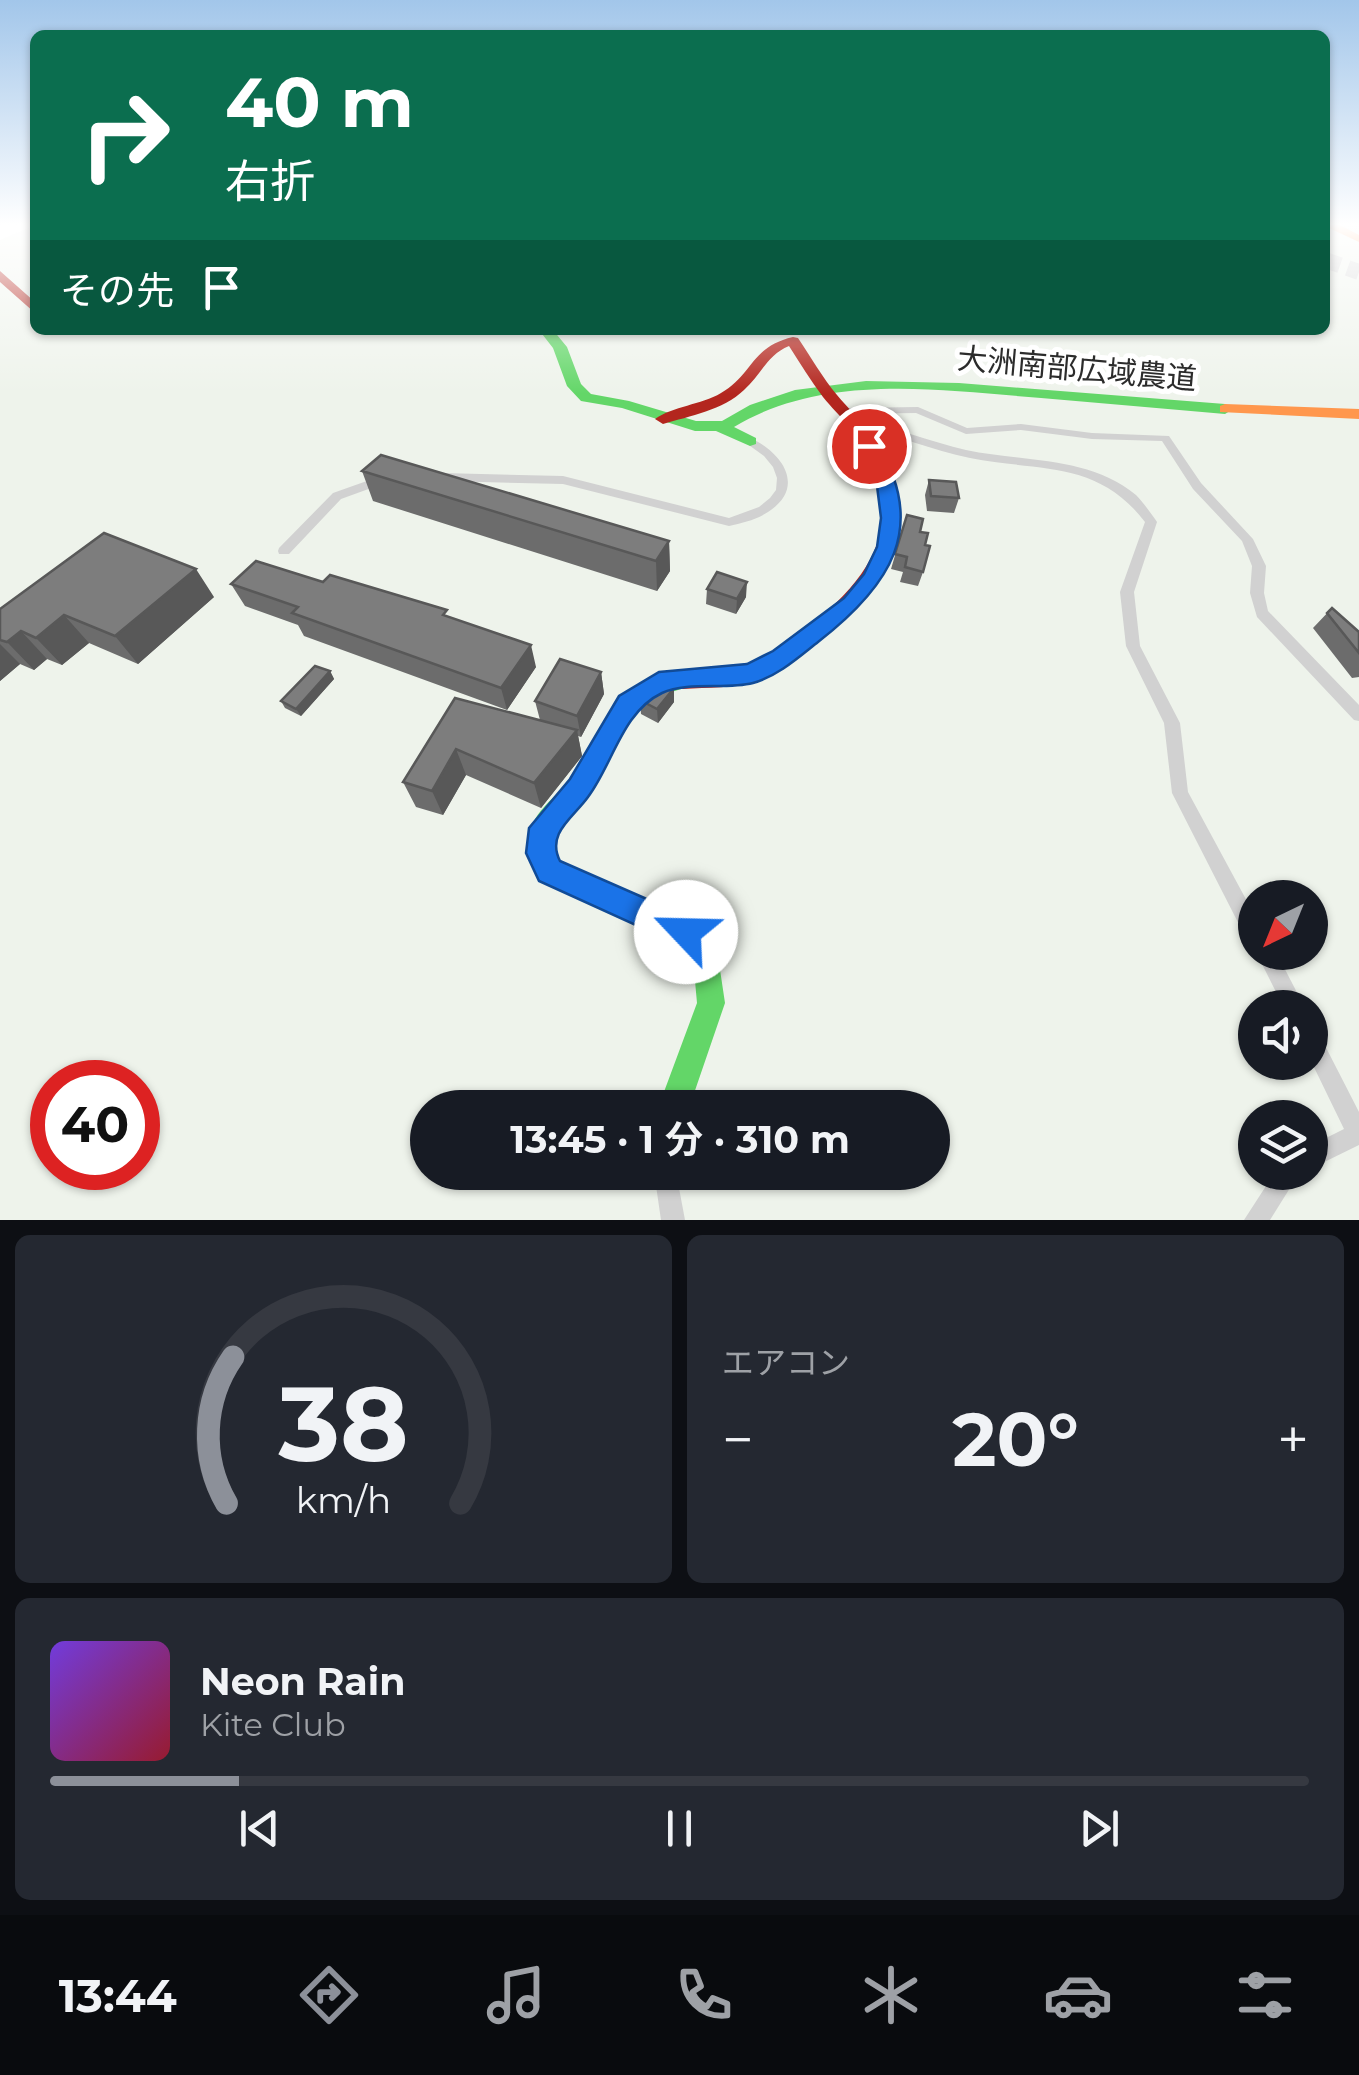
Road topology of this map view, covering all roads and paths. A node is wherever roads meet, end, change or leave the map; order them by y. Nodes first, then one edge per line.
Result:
1 (5, 280) edge
2 (30, 304) edge
3 (553, 335) edge
4 (827, 388) junction
5 (1359, 414) edge
6 (855, 418) junction
7 (663, 419) junction
8 (721, 427) junction
9 (750, 441) joint
10 (426, 477) edge
11 (392, 479) edge
12 (284, 551) dead end
13 (1359, 715) edge
14 (1238, 903) edge
15 (1328, 1072) edge
16 (680, 1090) edge
17 (1359, 1132) edge
18 (1328, 1148) edge
19 (668, 1190) edge
20 (1277, 1190) edge
21 (673, 1220) edge
22 (1256, 1220) edge

1 - 2 street
3 - 7 street
4 - 5 street, 大洲南部広域農道
4 - 6 street
4 - 7 street
4 - 8 street, 大洲南部広域農道
6 - 13 street
6 - 14 street
6 - 16 street
7 - 8 street
8 - 9 street
9 - 10 street
11 - 12 street
15 - 17 street
17 - 18 street
19 - 21 street
20 - 22 street

